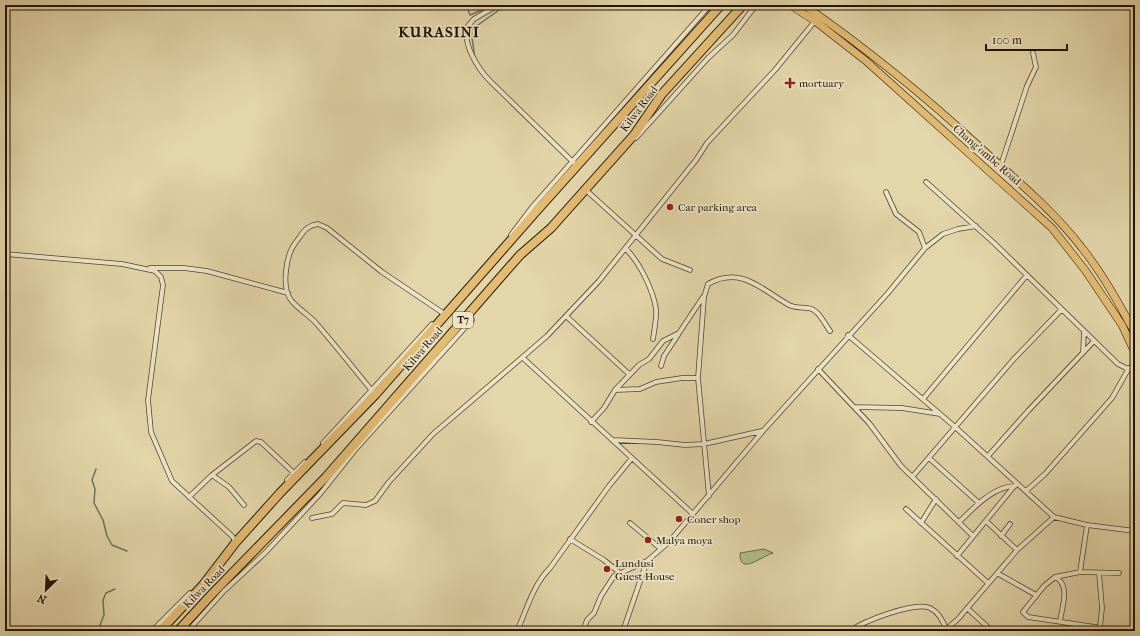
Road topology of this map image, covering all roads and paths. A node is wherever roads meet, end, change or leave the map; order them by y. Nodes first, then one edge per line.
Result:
1 (498, 5) edge
2 (710, 5) edge
3 (721, 5) edge
4 (743, 5) edge
5 (756, 5) edge
6 (786, 5) edge
7 (804, 5) edge
8 (792, 6) edge
9 (815, 21) junction
10 (1033, 52) dead end
11 (574, 163) junction
12 (1001, 165) junction
13 (926, 182) dead end
14 (585, 189) junction
15 (886, 192) dead end
16 (976, 226) junction
17 (636, 236) junction
18 (925, 248) junction
19 (626, 249) junction
20 (5, 254) edge
21 (142, 268) junction
22 (690, 270) dead end
23 (1027, 275) junction
24 (288, 294) junction
25 (704, 297) junction
26 (1061, 310) junction
27 (469, 313) junction
28 (445, 314) junction
29 (566, 316) junction
30 (830, 331) dead end
31 (1084, 331) junction
32 (679, 333) junction
33 (1135, 333) edge
34 (848, 335) junction
35 (653, 339) dead end
36 (1094, 341) junction
37 (1083, 353) junction
38 (1135, 353) edge
39 (523, 358) junction
40 (661, 366) dead end
41 (1129, 368) junction
42 (1135, 368) edge
43 (818, 369) junction
44 (629, 374) junction
45 (698, 378) junction
46 (615, 390) junction
47 (373, 393) junction
48 (923, 399) junction
49 (854, 407) junction
50 (940, 414) junction
51 (591, 422) junction
52 (954, 426) junction
53 (763, 431) junction
54 (612, 440) junction
55 (704, 444) junction
56 (988, 456) junction
57 (632, 458) junction
58 (929, 458) junction
59 (295, 474) junction
60 (212, 475) junction
61 (913, 476) junction
62 (1016, 485) junction
63 (1026, 491) junction
64 (709, 496) junction
65 (190, 497) junction
66 (936, 499) junction
67 (979, 503) junction
68 (244, 505) dead end
69 (906, 509) dead end
70 (693, 514) junction
71 (1054, 517) junction
72 (312, 518) dead end
73 (986, 521) junction
74 (959, 522) junction
75 (630, 523) dead end
76 (922, 523) junction
77 (1010, 524) dead end
78 (1086, 525) junction
79 (1135, 531) edge
80 (973, 536) junction
81 (1001, 536) junction
82 (570, 539) junction
83 (236, 541) junction
84 (661, 549) junction
85 (1017, 550) junction
86 (957, 556) junction
87 (647, 561) junction
88 (1080, 572) junction
89 (1099, 572) junction
90 (1119, 572) dead end
91 (620, 573) junction
92 (998, 573) junction
93 (1055, 577) junction
94 (988, 583) junction
95 (1036, 595) junction
96 (967, 608) junction
97 (1060, 621) junction
98 (1100, 627) junction
99 (946, 630) edge
100 (152, 631) edge
101 (160, 631) edge
102 (178, 631) edge
103 (188, 631) edge
104 (517, 631) edge
105 (583, 631) edge
106 (623, 631) edge
107 (850, 631) edge
108 (992, 631) edge
109 (1122, 631) edge

1 - 11 street
2 - 11 street
3 - 11 highway, Kilwa Road / T7
4 - 14 highway, Kilwa Road / T7
5 - 14 street
6 - 8 street
7 - 12 main road, Chang'ombe Road
8 - 9 main road, Chang'ombe Road
9 - 17 street
9 - 38 main road, Chang'ombe Road
10 - 12 street
11 - 28 highway, Kilwa Road / T7
12 - 33 main road, Chang'ombe Road
13 - 16 street
14 - 17 street
14 - 27 highway, Kilwa Road / T7
15 - 18 street
16 - 18 street
16 - 23 street
17 - 19 street
17 - 22 street
18 - 34 street
19 - 29 street
19 - 35 street
20 - 21 street
21 - 24 street
21 - 65 street
23 - 26 street
23 - 48 street
24 - 28 street
24 - 47 street
25 - 30 street
25 - 32 street
25 - 45 street
26 - 31 street
26 - 52 street
27 - 102 highway, Kilwa Road / T7
27 - 103 street
28 - 47 highway, Kilwa Road / T7
29 - 39 street
29 - 44 street
31 - 36 street
31 - 37 street
32 - 40 street
32 - 44 street
34 - 43 street
34 - 48 street
36 - 37 street
36 - 41 street
37 - 56 street
39 - 51 street
39 - 72 street
41 - 42 street
41 - 63 street
43 - 49 street
43 - 53 street
44 - 46 street
45 - 46 street
45 - 55 street
46 - 51 street
47 - 59 highway, Kilwa Road / T7
48 - 50 street
49 - 50 street
49 - 61 street
50 - 52 street
51 - 54 street
52 - 56 street
52 - 58 street
53 - 55 street
53 - 64 street
54 - 55 street
54 - 57 street
55 - 64 street
56 - 62 street
57 - 70 street
57 - 82 street
58 - 61 street
58 - 67 street
59 - 60 street
59 - 83 highway, Kilwa Road / T7
60 - 65 street
60 - 68 street
61 - 66 street
62 - 63 street
62 - 67 street
62 - 73 street
63 - 71 street
64 - 70 street
65 - 83 street
66 - 74 street
66 - 76 street
67 - 74 street
69 - 76 street
70 - 84 street
71 - 78 street
71 - 85 street
73 - 80 street
73 - 81 street
74 - 80 street
75 - 84 street
76 - 86 street
77 - 81 street
78 - 79 street
78 - 88 street
80 - 86 street
81 - 85 street
82 - 91 street
82 - 104 street
83 - 100 street
83 - 101 highway, Kilwa Road / T7
84 - 87 street
85 - 92 street
86 - 94 street
87 - 91 street
87 - 106 street
88 - 89 street
88 - 93 street
89 - 90 street
89 - 98 street
91 - 105 street
92 - 94 street
92 - 95 street
93 - 95 street
93 - 97 street
94 - 96 street
95 - 97 street
96 - 99 street
96 - 108 street
97 - 98 street
98 - 109 street
99 - 107 street

